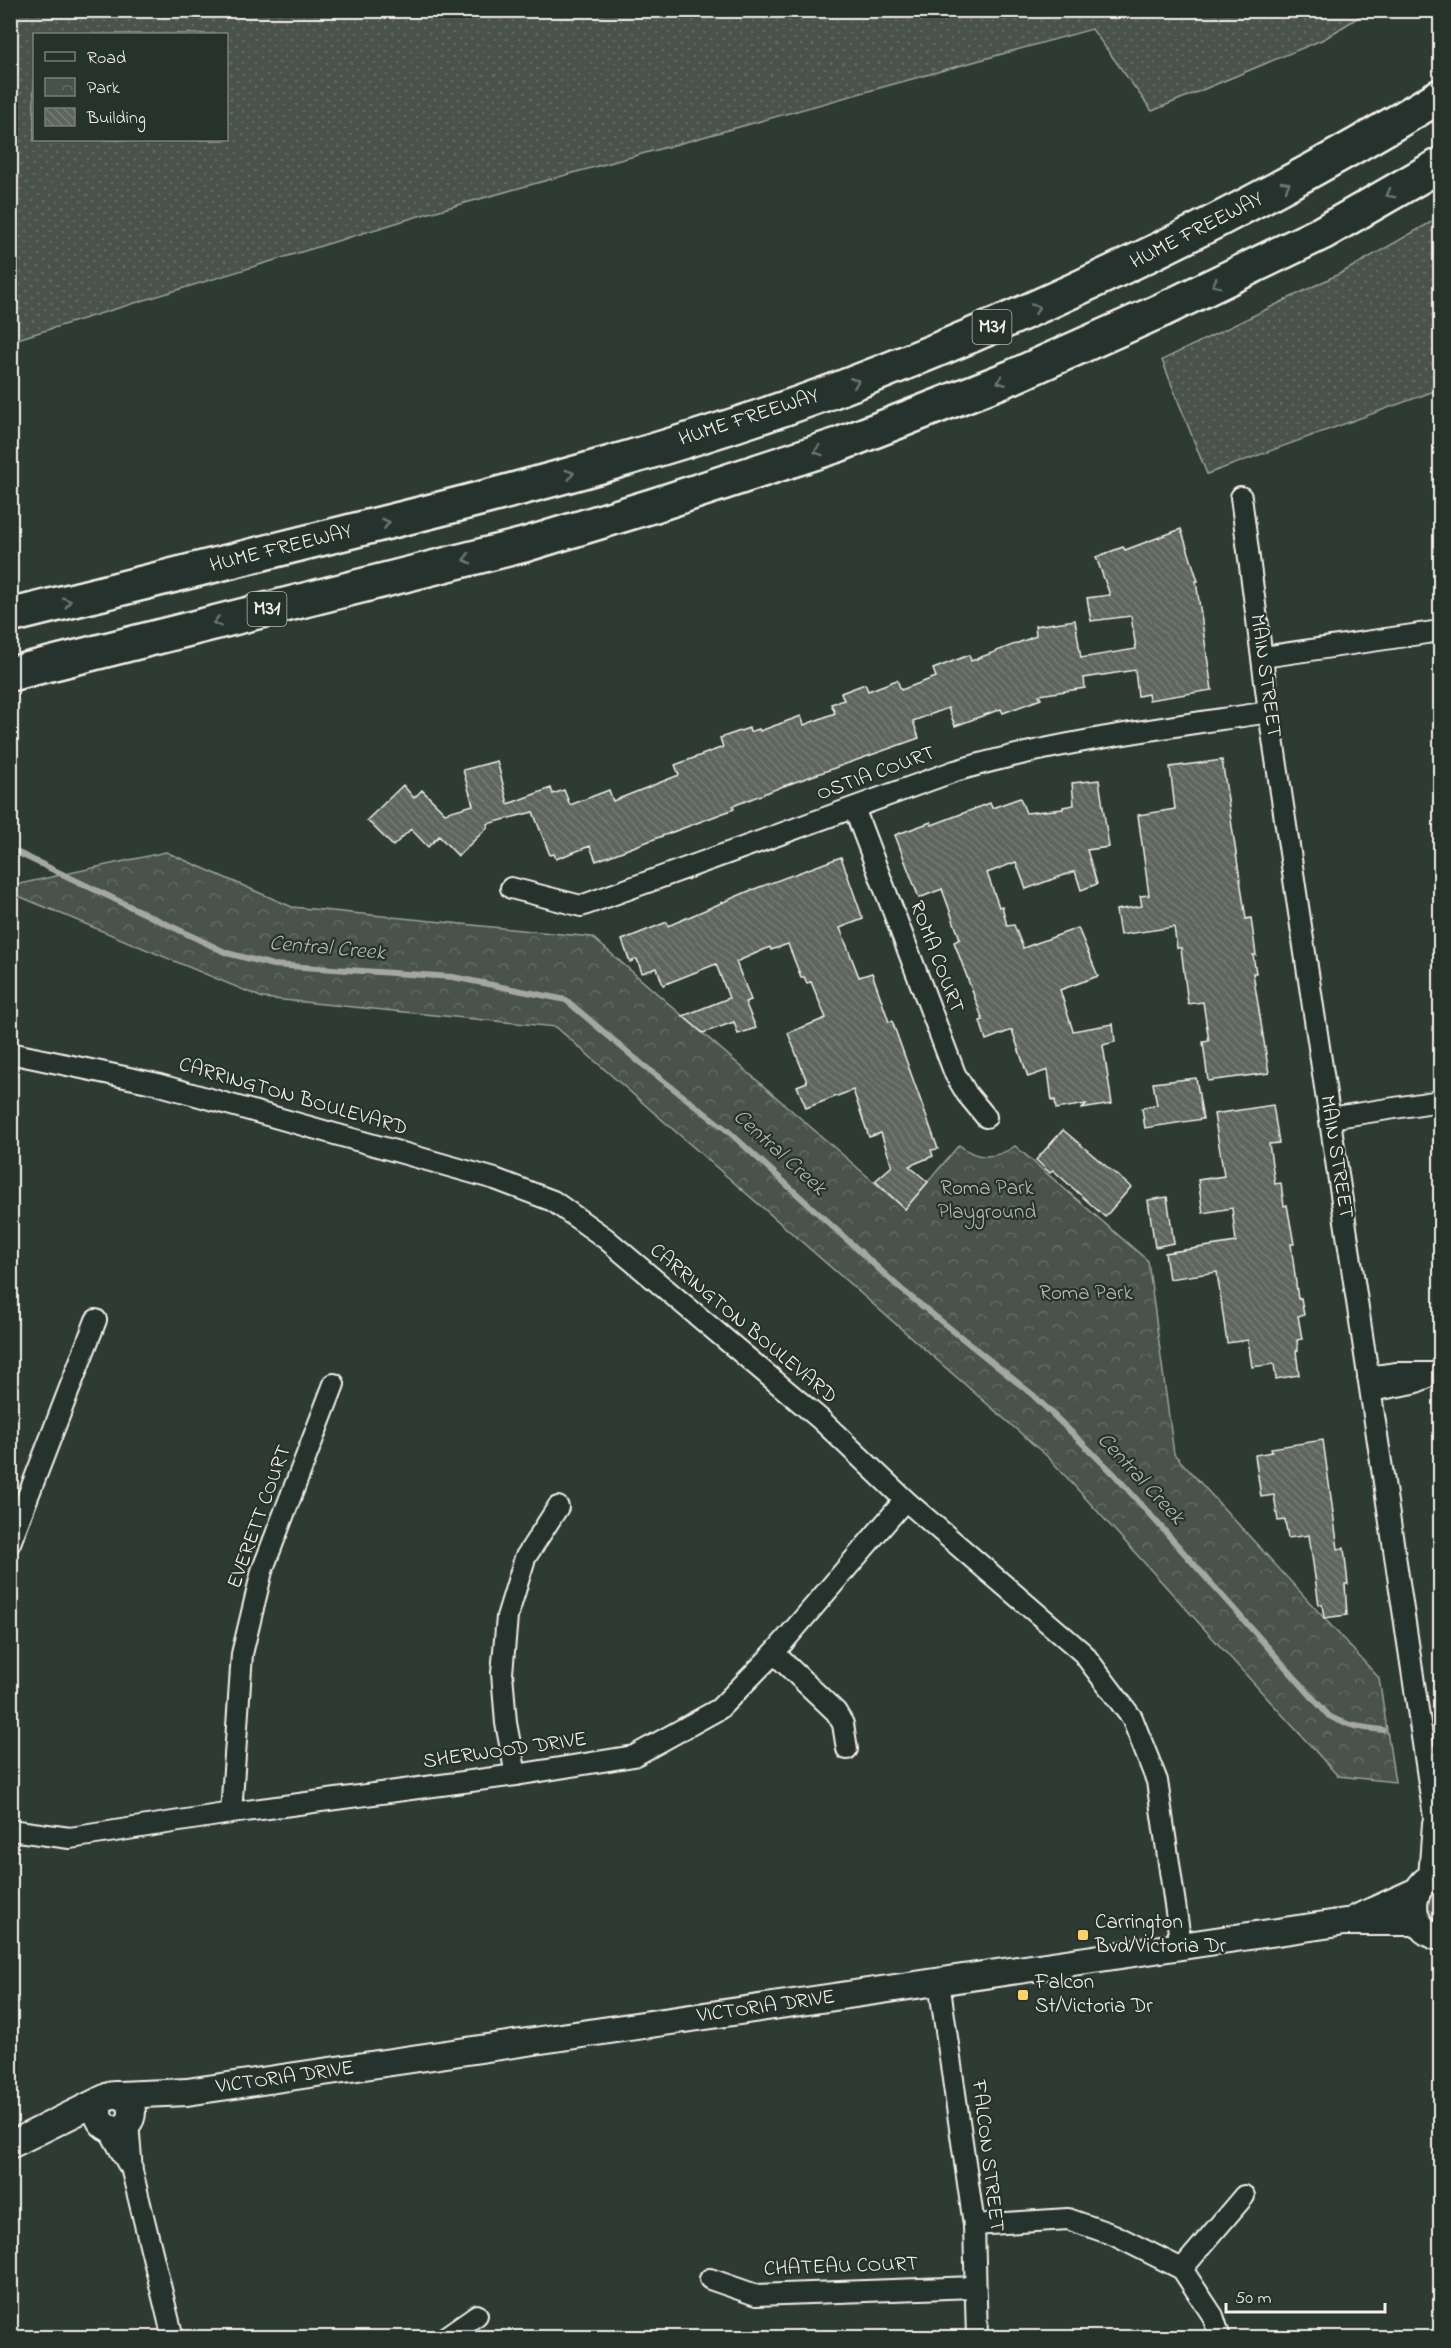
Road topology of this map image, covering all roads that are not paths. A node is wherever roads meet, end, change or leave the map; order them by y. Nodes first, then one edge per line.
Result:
1 (1440, 96) edge
2 (1440, 165) edge
3 (1241, 497) dead end
4 (10, 616) edge
5 (1440, 631) edge
6 (1263, 657) junction
7 (10, 674) edge
8 (1269, 712) junction
9 (854, 808) junction
10 (511, 888) dead end
11 (10, 1053) edge
12 (1440, 1101) edge
13 (986, 1118) dead end
14 (1330, 1118) junction
15 (96, 1320) dead end
16 (1437, 1374) edge
17 (334, 1384) dead end
18 (1369, 1384) junction
19 (905, 1500) junction
20 (558, 1507) dead end
21 (10, 1543) edge
22 (774, 1653) junction
23 (847, 1749) dead end
24 (516, 1775) junction
25 (231, 1813) junction
26 (1434, 1817) junction
27 (10, 1830) edge
28 (1440, 1837) edge
29 (1429, 1881) edge
30 (1345, 1922) junction
31 (1434, 1935) edge
32 (1180, 1946) junction
33 (939, 1982) junction
34 (187, 2092) junction
35 (111, 2097) junction
36 (118, 2124) junction
37 (18, 2141) edge
38 (1244, 2196) dead end
39 (974, 2225) junction
40 (1182, 2269) junction
41 (710, 2279) dead end
42 (975, 2287) junction
43 (477, 2315) dead end
44 (173, 2337) edge
45 (444, 2337) edge
46 (977, 2337) edge
47 (1220, 2337) edge

4 -> 1 highway, HUME FREEWAY / M31
2 -> 7 highway, M31
3 - 6 street, MAIN STREET
5 - 6 street
6 - 8 street, MAIN STREET
8 - 9 street, OSTIA COURT
8 - 14 street, MAIN STREET
9 - 10 street, OSTIA COURT
9 - 13 street, ROMA COURT
11 - 19 street, CARRINGTON BOULEVARD
12 - 14 street
14 - 18 street, MAIN STREET
15 - 21 street
16 - 18 street
17 - 25 street, EVERETT COURT
18 - 26 street, MAIN STREET
19 - 22 street, SHERWOOD DRIVE
19 - 32 street, CARRINGTON BOULEVARD
20 - 24 street
22 - 23 street
22 - 24 street, SHERWOOD DRIVE
24 - 25 street, SHERWOOD DRIVE
25 - 27 street, SHERWOOD DRIVE
26 - 28 street, MAIN STREET
26 - 29 street, MAIN STREET
29 - 30 street, VICTORIA DRIVE
29 - 31 street
30 - 31 street, VICTORIA DRIVE
30 - 32 street, VICTORIA DRIVE
32 - 33 street, VICTORIA DRIVE
33 - 34 street, VICTORIA DRIVE
33 - 39 street, FALCON STREET
34 - 35 street, VICTORIA DRIVE
34 - 36 street, VICTORIA DRIVE
35 - 36 street
35 - 37 street, VICTORIA DRIVE
36 - 37 street, VICTORIA DRIVE
36 - 44 street
38 - 40 street
39 - 40 street
39 - 42 street, FALCON STREET
40 - 47 street
41 - 42 street, CHATEAU COURT
42 - 46 street, FALCON STREET
43 - 45 street

